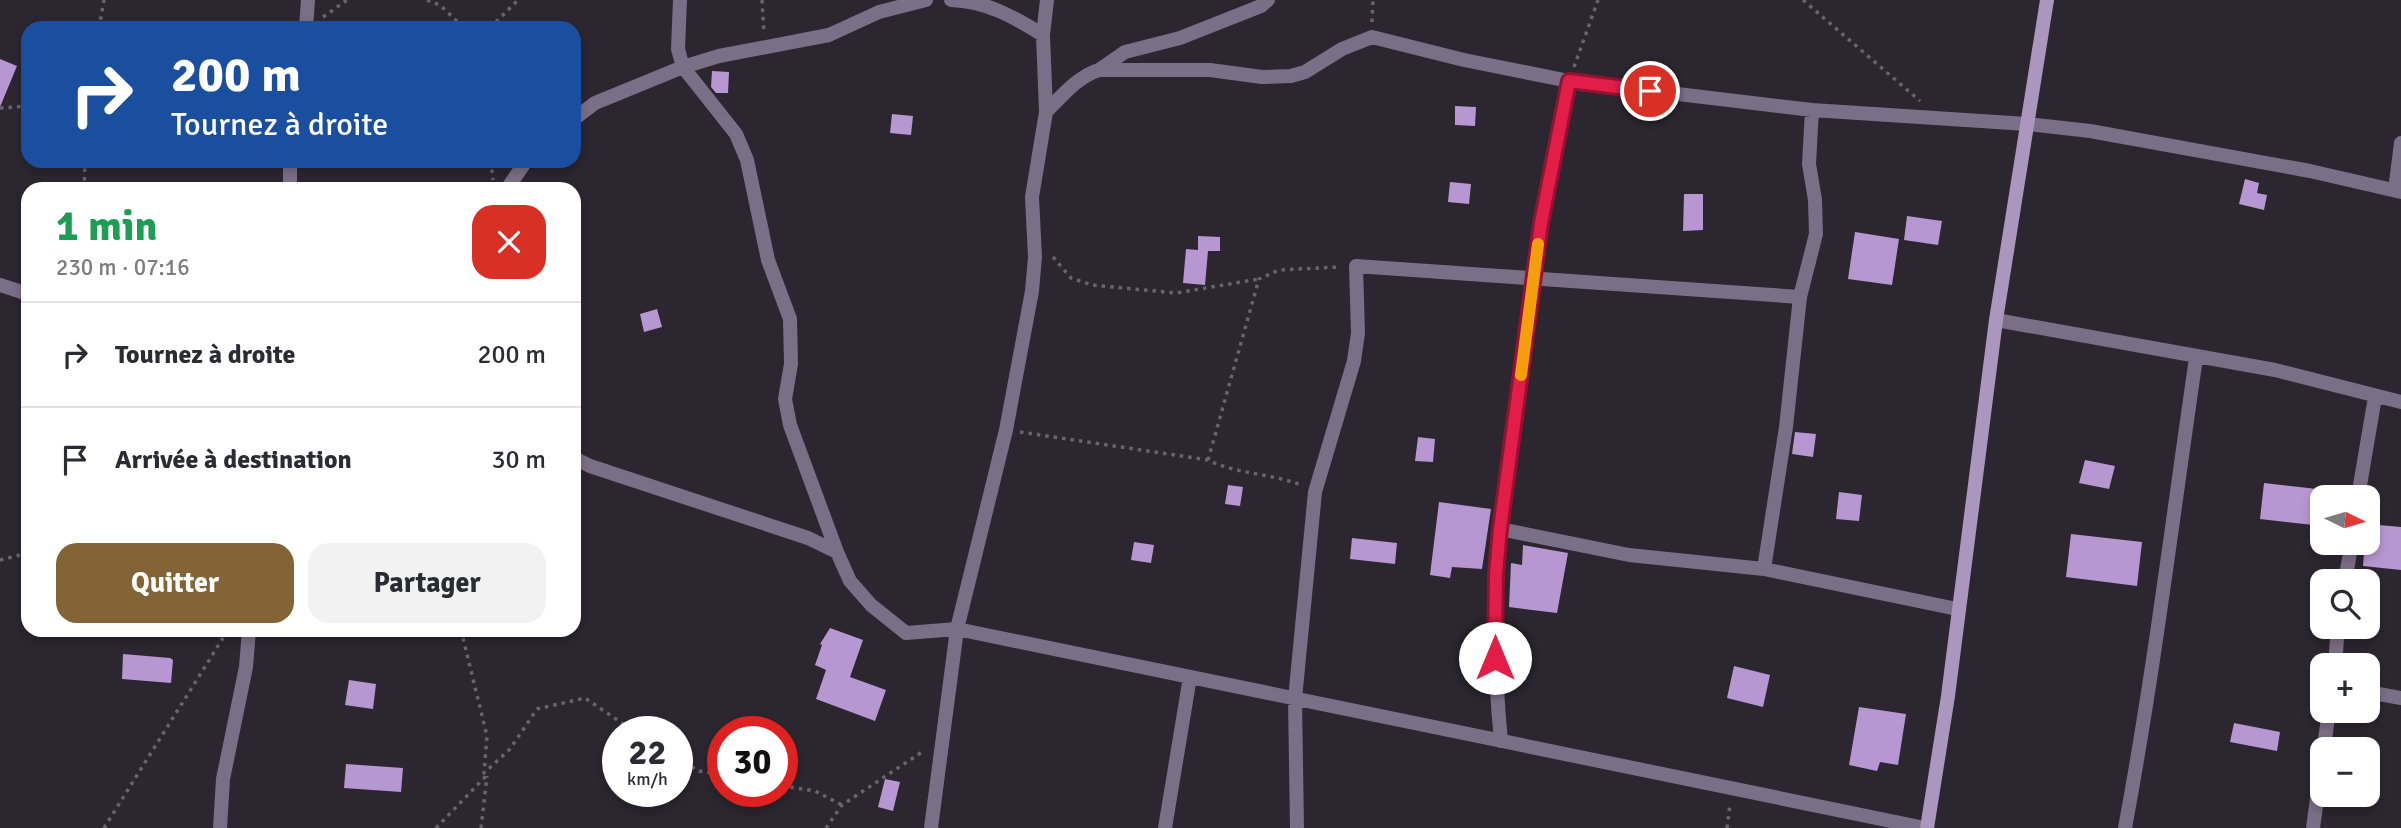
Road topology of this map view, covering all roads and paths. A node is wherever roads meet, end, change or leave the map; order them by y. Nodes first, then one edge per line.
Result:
1 (104, 0) edge
2 (307, 0) edge
3 (347, 0) edge
4 (427, 0) edge
5 (518, 0) edge
6 (680, 0) edge
7 (762, 0) edge
8 (926, 0) edge
9 (951, 0) edge
10 (1047, 0) edge
11 (1268, 0) edge
12 (1373, 0) edge
13 (1598, 0) edge
14 (1803, 0) edge
15 (2047, 0) edge
16 (100, 21) edge
17 (306, 21) edge
18 (316, 21) edge
19 (457, 21) edge
20 (497, 21) edge
21 (1043, 35) junction
22 (1372, 37) junction
23 (765, 49) junction
24 (683, 67) junction
25 (1099, 70) junction
26 (1569, 81) junction
27 (21, 106) edge
28 (0, 108) edge
29 (1812, 110) junction
30 (1046, 112) junction
31 (581, 113) edge
32 (1943, 120) junction
33 (2027, 124) junction
34 (2401, 143) edge
35 (2398, 191) edge
36 (1049, 252) dead end
37 (1356, 266) junction
38 (1533, 276) junction
39 (1259, 279) junction
40 (0, 285) edge
41 (21, 292) edge
42 (1800, 297) junction
43 (1996, 320) junction
44 (2196, 358) junction
45 (2375, 397) junction
46 (2401, 402) edge
47 (1006, 430) junction
48 (1208, 460) junction
49 (581, 462) edge
50 (2360, 485) edge
51 (1315, 492) junction
52 (1500, 529) junction
53 (836, 552) junction
54 (21, 556) edge
55 (0, 560) edge
56 (1764, 569) junction
57 (1958, 609) junction
58 (957, 629) junction
59 (224, 637) edge
60 (248, 637) edge
61 (463, 637) edge
62 (1190, 677) junction
63 (2380, 694) edge
64 (2401, 698) edge
65 (1295, 699) junction
66 (611, 716) edge
67 (2327, 723) edge
68 (941, 739) junction
69 (1501, 741) junction
70 (485, 774) junction
71 (798, 788) edge
72 (1732, 788) junction
73 (842, 805) junction
74 (104, 828) edge
75 (220, 828) edge
76 (436, 828) edge
77 (481, 828) edge
78 (826, 828) edge
79 (931, 828) edge
80 (1165, 828) edge
81 (1297, 828) edge
82 (1727, 828) edge
83 (1926, 828) edge
84 (2125, 828) edge
85 (2313, 828) edge

1 - 16 path
2 - 17 street
3 - 18 path
4 - 19 path
5 - 20 path
6 - 24 street
7 - 23 path
8 - 23 street
9 - 21 street
10 - 21 street
11 - 25 street
12 - 22 path
13 - 26 path
14 - 32 path
15 - 33 street
21 - 30 street
22 - 25 street
22 - 26 street
23 - 24 street
24 - 31 street
24 - 53 street
25 - 30 street
26 - 29 street
26 - 38 street
27 - 28 path
29 - 32 street
29 - 42 street
30 - 47 street
32 - 33 street
33 - 35 street
33 - 43 street
34 - 35 street
36 - 39 path
37 - 38 street
37 - 39 path
37 - 51 street
38 - 42 street
38 - 52 street
39 - 48 path
40 - 41 street
42 - 56 street
43 - 44 street
43 - 57 street
44 - 45 street
44 - 84 street
45 - 46 street
45 - 50 street
47 - 48 path
47 - 58 street
48 - 51 path
49 - 53 street
51 - 65 street
52 - 56 street
52 - 69 street
53 - 58 street
54 - 55 path
56 - 57 street
57 - 83 street
58 - 62 street
58 - 68 street
59 - 74 path
60 - 75 street
61 - 70 path
62 - 65 street
62 - 80 street
63 - 64 street
65 - 69 street
65 - 81 street
66 - 70 path
67 - 85 street
68 - 73 path
68 - 79 street
69 - 72 street
70 - 76 path
70 - 77 path
71 - 73 path
72 - 82 path
72 - 83 street
73 - 78 path

